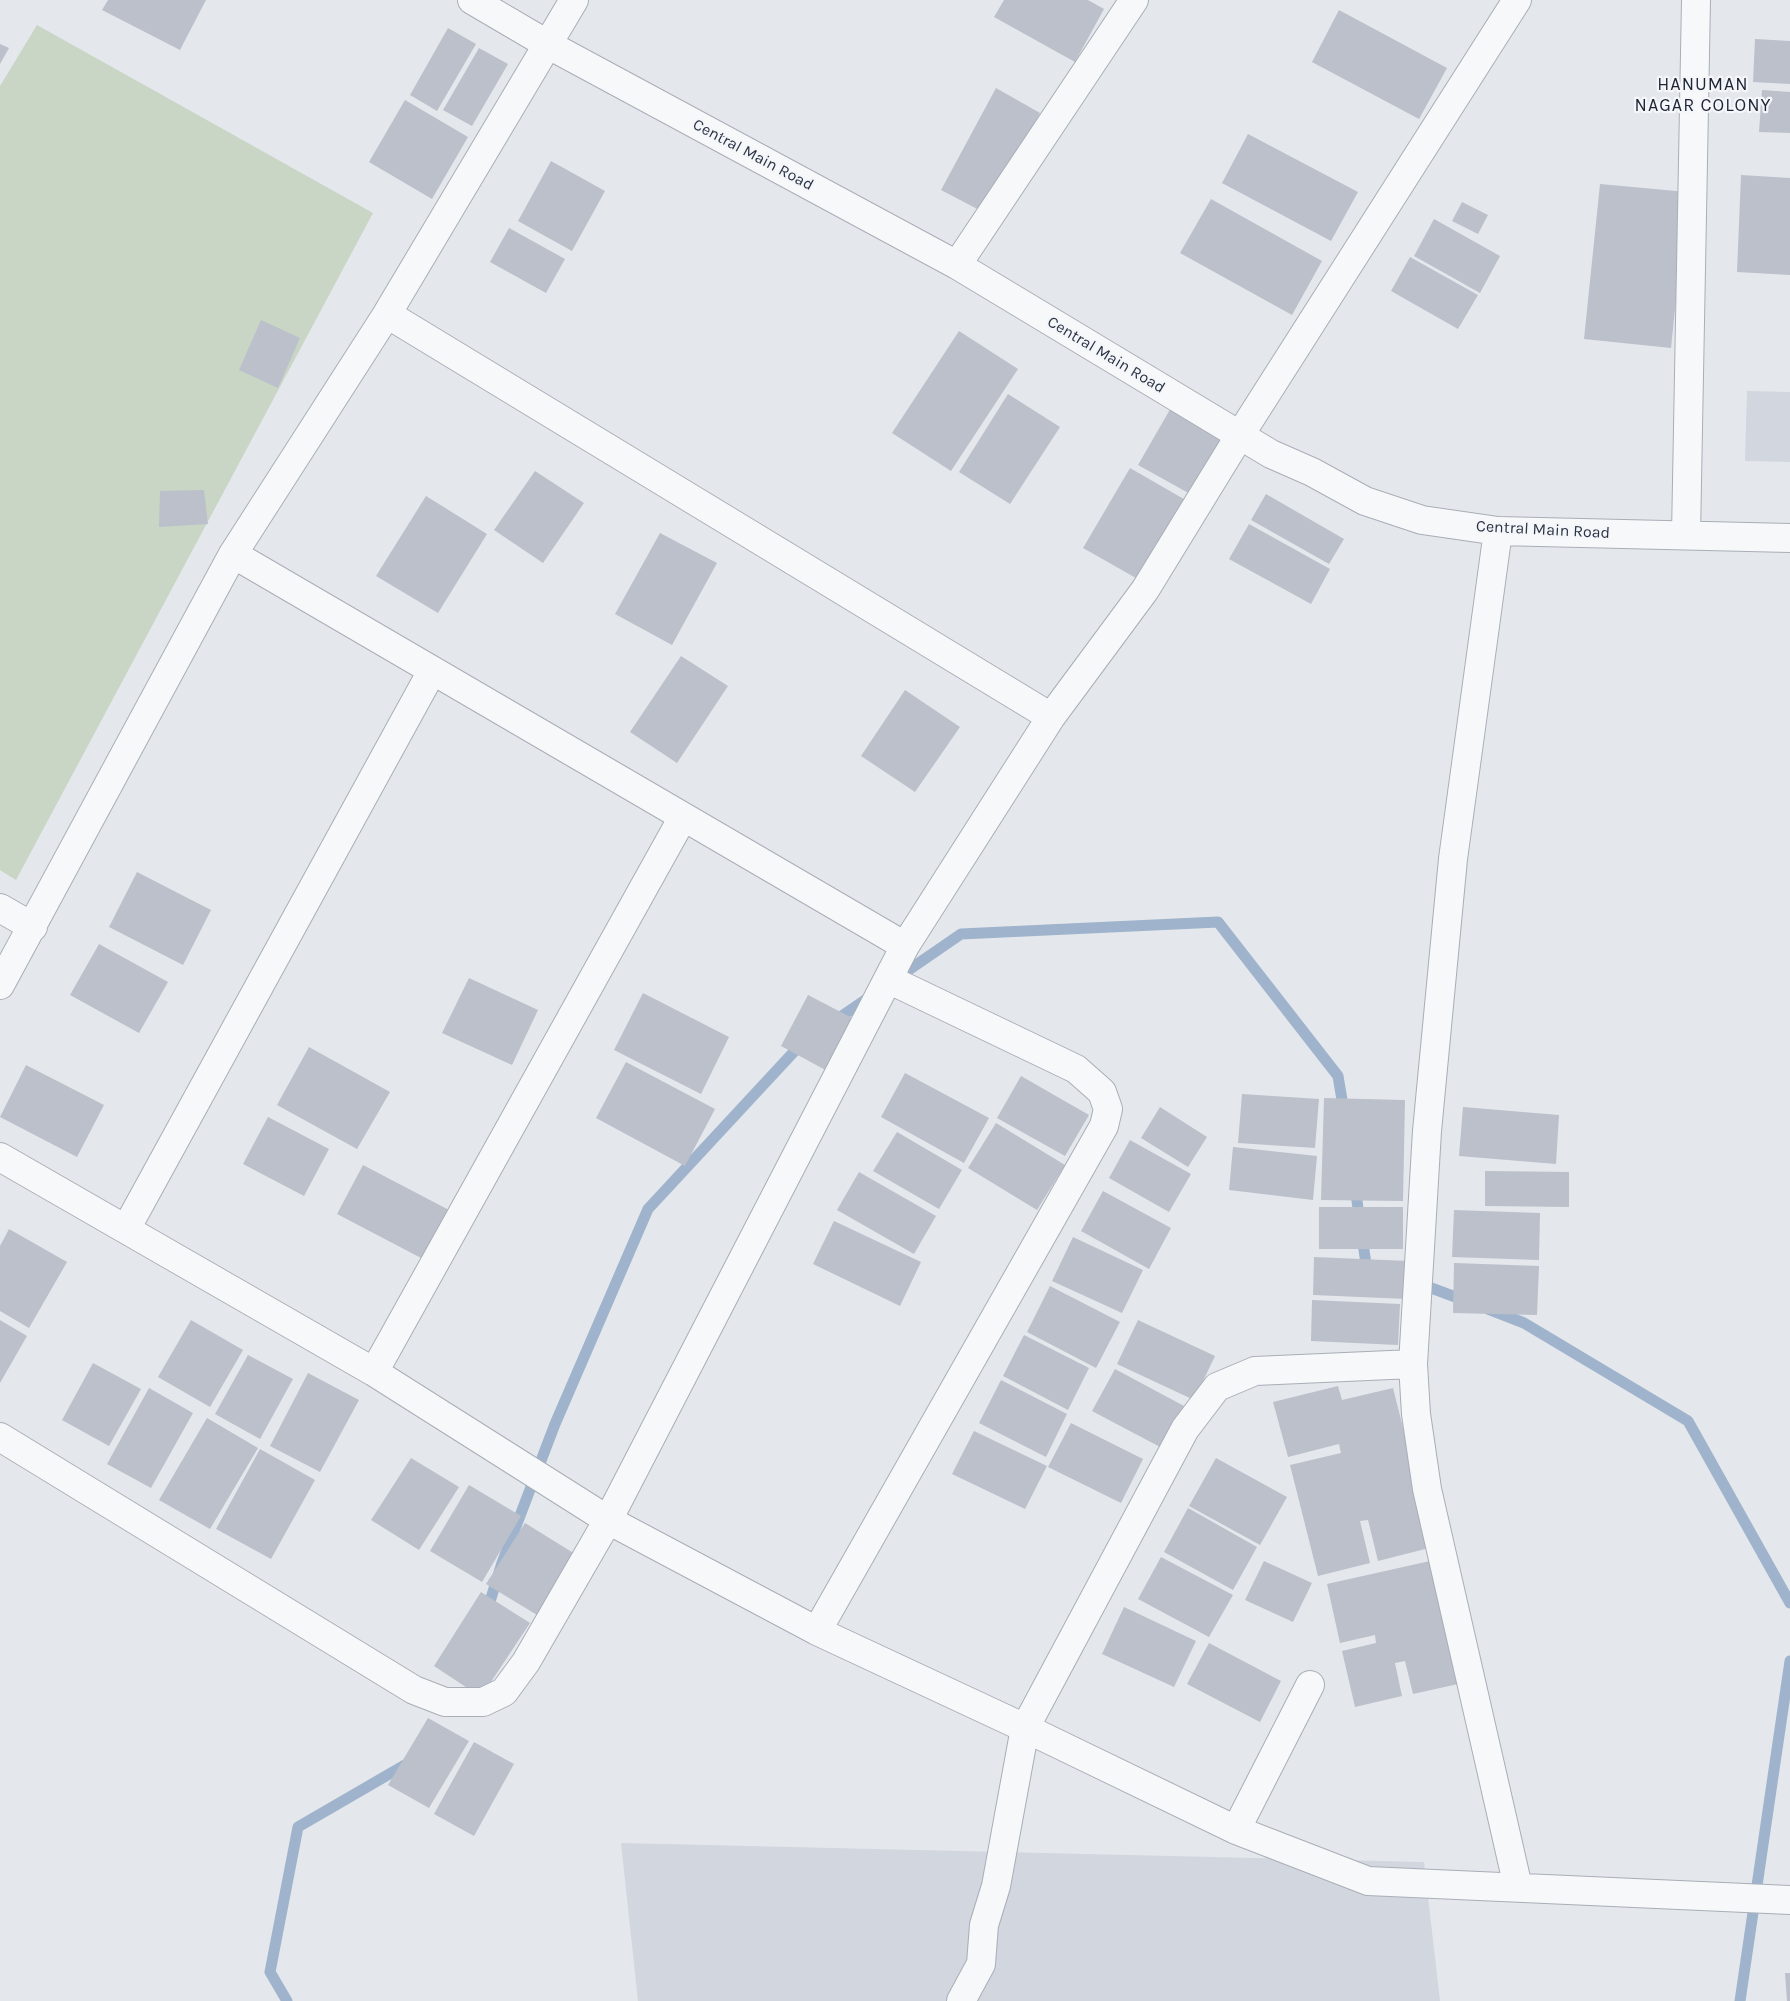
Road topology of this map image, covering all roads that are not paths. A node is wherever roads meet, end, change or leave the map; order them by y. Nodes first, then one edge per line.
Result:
1 (472, 0) edge
2 (574, 0) edge
3 (1134, 0) edge
4 (1517, 0) edge
5 (1696, 0) edge
6 (547, 44) junction
7 (957, 265) junction
8 (387, 314) junction
9 (1240, 435) junction
10 (1498, 531) junction
11 (1686, 535) junction
12 (1790, 538) edge
13 (233, 554) junction
14 (432, 671) junction
15 (1051, 717) junction
16 (683, 817) junction
17 (0, 908) edge
18 (33, 927) junction
19 (905, 946) junction
20 (888, 979) junction
21 (0, 985) edge
22 (0, 1157) edge
23 (126, 1229) junction
24 (1413, 1364) junction
25 (374, 1372) junction
26 (0, 1437) edge
27 (608, 1520) junction
28 (817, 1631) junction
29 (1310, 1685) dead end
30 (1025, 1728) junction
31 (1236, 1830) junction
32 (1518, 1887) junction
33 (1790, 1900) edge
34 (961, 2001) edge

1 - 6 street, Central Main Road
2 - 6 street
3 - 7 street
4 - 9 street
5 - 11 street
6 - 7 street, Central Main Road
6 - 8 street
7 - 9 street, Central Main Road
8 - 13 street
8 - 15 street
9 - 10 street, Central Main Road
9 - 15 street
10 - 11 street, Central Main Road
10 - 24 street
11 - 12 street, Central Main Road
13 - 14 street
13 - 18 street
14 - 16 street
14 - 23 street
15 - 19 street
16 - 19 street
16 - 25 street
17 - 18 street
18 - 21 street
19 - 20 street
20 - 27 street
20 - 28 street
22 - 23 street
23 - 25 street
24 - 30 street
24 - 32 street
25 - 27 street
26 - 27 street
27 - 28 street
28 - 30 street
29 - 31 street
30 - 31 street
30 - 34 street
31 - 32 street
32 - 33 street

